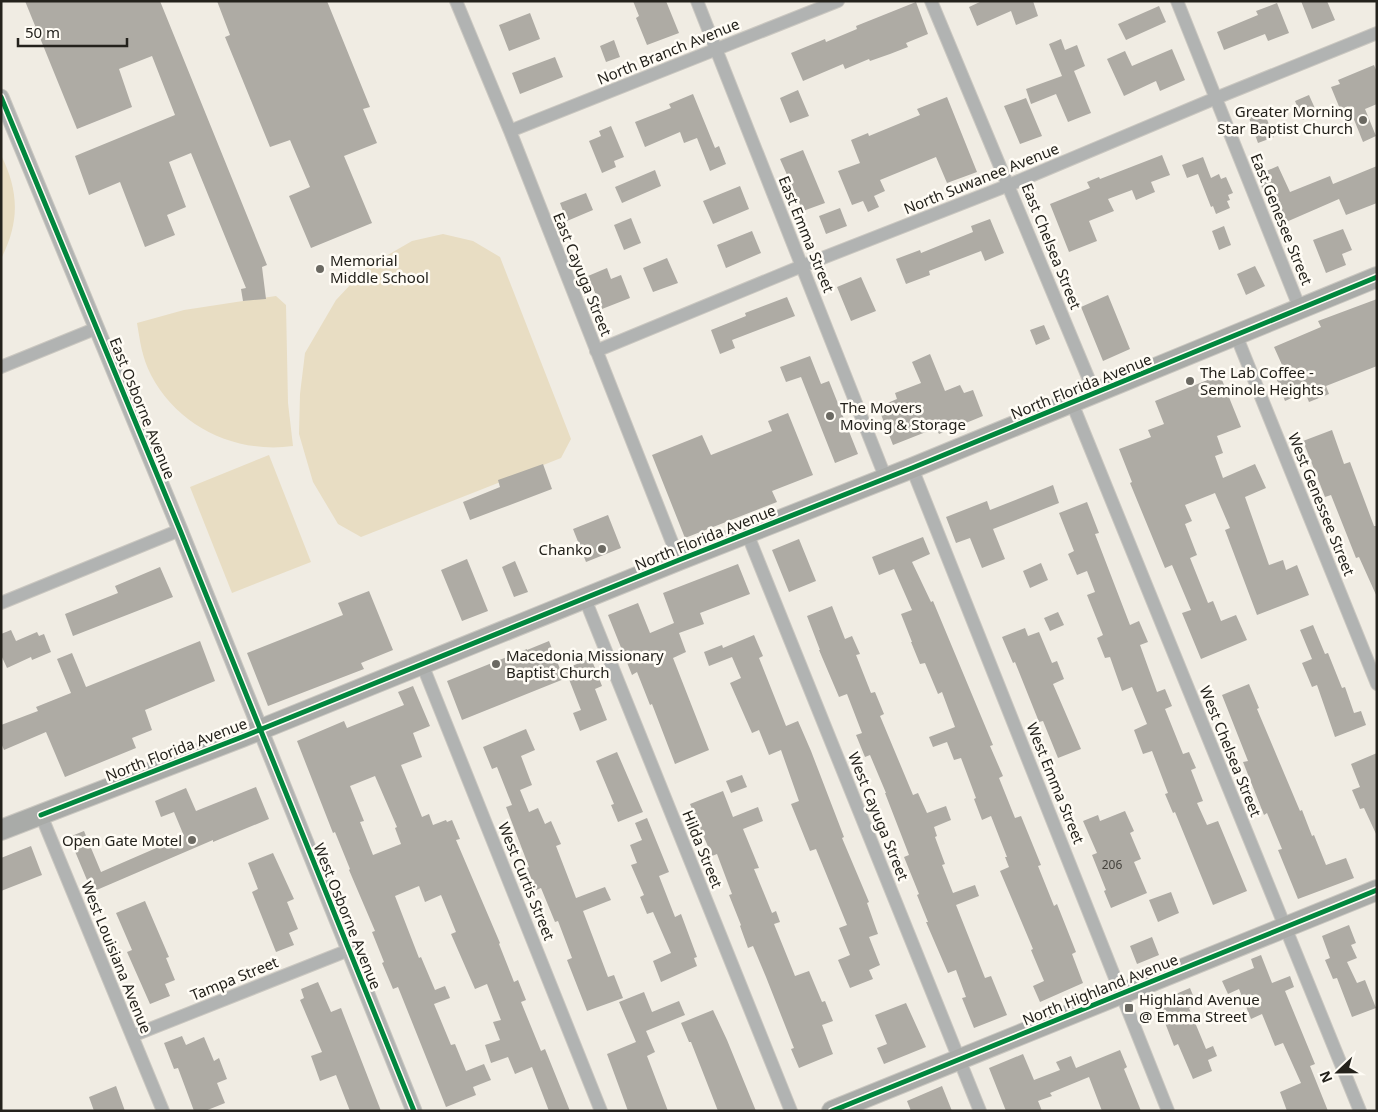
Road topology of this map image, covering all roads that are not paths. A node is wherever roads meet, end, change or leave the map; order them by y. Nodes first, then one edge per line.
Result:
1 (456, 1) edge
2 (697, 1) edge
3 (838, 1) edge
4 (931, 1) edge
5 (1177, 1) edge
6 (1377, 33) edge
7 (716, 49) junction
8 (1, 97) edge
9 (1216, 98) junction
10 (510, 132) junction
11 (1009, 185) junction
12 (802, 266) junction
13 (1377, 277) edge
14 (1300, 309) junction
15 (97, 328) junction
16 (1236, 335) junction
17 (596, 351) junction
18 (1, 367) edge
19 (1095, 394) junction
20 (1072, 403) junction
21 (912, 468) junction
22 (886, 478) junction
23 (180, 530) junction
24 (747, 533) junction
25 (679, 560) junction
26 (585, 599) junction
27 (1, 602) edge
28 (422, 664) junction
29 (1377, 684) edge
30 (260, 730) junction
31 (41, 815) junction
32 (1, 830) edge
33 (1377, 890) edge
34 (1285, 927) junction
35 (349, 950) junction
36 (1122, 993) junction
37 (132, 1036) junction
38 (960, 1060) junction
39 (163, 1111) edge
40 (414, 1111) edge
41 (602, 1111) edge
42 (791, 1111) edge
43 (832, 1111) edge
44 (980, 1111) edge
45 (1168, 1111) edge
46 (1360, 1111) edge

1 - 10 street, East Cayuga Street
2 - 7 street, East Emma Street
3 - 7 street, North Branch Avenue
4 - 11 street, East Chelsea Street
5 - 9 street, East Genesee Street
6 - 9 street, North Suwanee Avenue
7 - 10 street, North Branch Avenue
7 - 12 street, East Emma Street
8 - 15 street, East Osborne Avenue
9 - 11 street, North Suwanee Avenue
9 - 14 street, East Genesee Street
10 - 17 street, East Cayuga Street
11 - 12 street, North Suwanee Avenue
11 - 19 street, East Chelsea Street
12 - 17 street, North Suwanee Avenue
12 - 22 street, East Emma Street
13 - 14 main road, North Florida Avenue
14 - 16 main road, North Florida Avenue
15 - 18 street
15 - 23 street, East Osborne Avenue
16 - 19 main road, North Florida Avenue
16 - 29 street, West Genessee Street
17 - 25 street, East Cayuga Street
19 - 20 main road, North Florida Avenue
20 - 21 main road, North Florida Avenue
20 - 34 street, West Chelsea Street
21 - 22 main road, North Florida Avenue
21 - 36 street, West Emma Street
22 - 24 main road, North Florida Avenue
23 - 27 street
23 - 30 street, East Osborne Avenue
24 - 25 main road, North Florida Avenue
24 - 38 street, West Cayuga Street
25 - 26 main road, North Florida Avenue
26 - 28 main road, North Florida Avenue
26 - 42 street, Hilda Street
28 - 30 main road, North Florida Avenue
28 - 41 street, West Curtis Street
30 - 31 main road, North Florida Avenue
30 - 35 street, West Osborne Avenue
31 - 32 main road, North Florida Avenue
31 - 37 street, West Louisiana Avenue
33 - 34 main road, North Highland Avenue
34 - 36 main road, North Highland Avenue
34 - 46 street, West Chelsea Street
35 - 37 street, Tampa Street
35 - 40 street, West Osborne Avenue
36 - 38 main road, North Highland Avenue
36 - 45 street, West Emma Street
37 - 39 street, West Louisiana Avenue
38 - 43 main road, North Highland Avenue
38 - 44 street, West Cayuga Street

